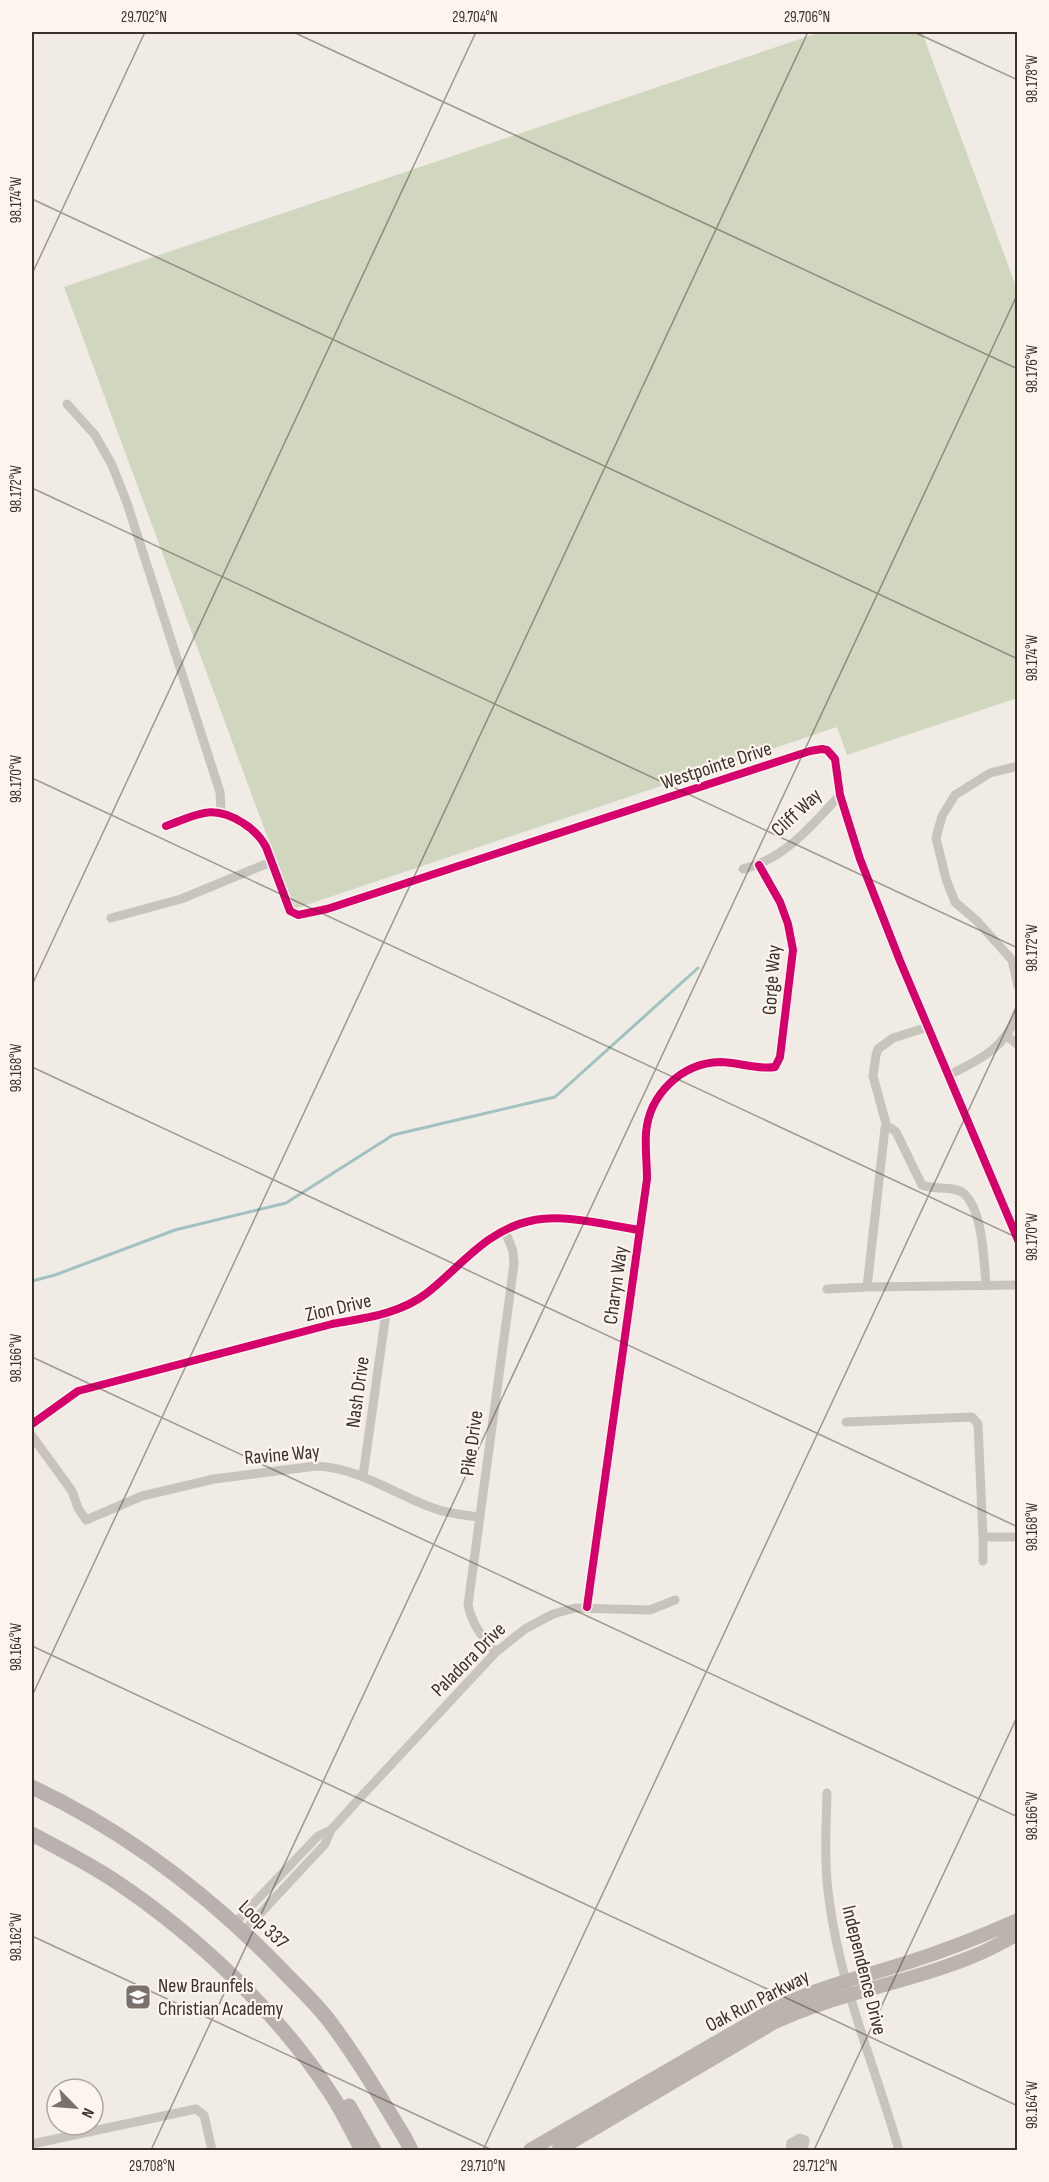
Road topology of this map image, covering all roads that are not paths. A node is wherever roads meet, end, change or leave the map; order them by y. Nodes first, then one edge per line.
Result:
1 (67, 404) dead end
2 (1017, 766) edge
3 (840, 795) junction
4 (221, 812) junction
5 (166, 826) dead end
6 (271, 862) junction
7 (759, 865) junction
8 (743, 869) dead end
9 (111, 918) dead end
10 (1017, 986) edge
11 (1017, 1011) edge
12 (928, 1027) junction
13 (1007, 1036) junction
14 (1017, 1045) edge
15 (775, 1067) joint
16 (949, 1076) junction
17 (887, 1128) junction
18 (639, 1230) junction
19 (505, 1231) junction
20 (1017, 1240) edge
21 (986, 1285) junction
22 (1017, 1285) edge
23 (867, 1287) junction
24 (827, 1289) dead end
25 (386, 1313) junction
26 (846, 1422) dead end
27 (32, 1424) edge
28 (32, 1437) edge
29 (363, 1476) junction
30 (479, 1517) junction
31 (983, 1537) junction
32 (1017, 1537) edge
33 (983, 1561) dead end
34 (675, 1600) dead end
35 (587, 1607) junction
36 (496, 1652) junction
37 (32, 1787) edge
38 (827, 1793) dead end
39 (32, 1834) edge
40 (158, 1912) junction
41 (1017, 1920) edge
42 (239, 1927) junction
43 (1017, 1934) edge
44 (846, 1981) junction
45 (850, 1995) junction
46 (32, 2144) edge
47 (212, 2151) edge
48 (362, 2151) edge
49 (374, 2151) edge
50 (411, 2151) edge
51 (530, 2151) edge
52 (558, 2151) edge
53 (790, 2151) edge
54 (796, 2151) edge
55 (899, 2151) edge

1 - 4 street
2 - 10 street
3 - 6 street, Westpointe Drive
3 - 7 street, Cliff Way
3 - 12 street, Westpointe Drive
4 - 5 street
4 - 6 street, Westpointe Drive
6 - 9 street
7 - 8 street, Cliff Way
7 - 15 street, Gorge Way
11 - 13 street
12 - 16 street, Westpointe Drive
12 - 17 street
13 - 14 street
13 - 16 street
15 - 18 street, Charyn Way
16 - 20 street, Westpointe Drive
17 - 21 street
17 - 23 street
18 - 19 street, Zion Drive
18 - 35 street, Charyn Way
19 - 25 street, Zion Drive
19 - 30 street, Pike Drive
21 - 22 street
21 - 23 street
23 - 24 street
25 - 27 street, Zion Drive
25 - 29 street, Nash Drive
26 - 31 street
28 - 29 street, Ravine Way
29 - 30 street, Ravine Way
30 - 36 street, Pike Drive
31 - 32 street
31 - 33 street
34 - 35 street, Paladora Drive
35 - 36 street, Paladora Drive
36 - 42 street, Paladora Drive
37 - 42 main road, Loop 337
38 - 44 street, Independence Drive
39 - 40 main road
40 - 48 main road
40 - 49 main road
41 - 44 street, Oak Run Parkway
42 - 50 main road, Loop 337
43 - 45 street, Oak Run Parkway
44 - 45 street, Independence Drive
44 - 51 street, Oak Run Parkway
45 - 52 street, Oak Run Parkway
45 - 55 street, Independence Drive
46 - 47 street
53 - 54 street

